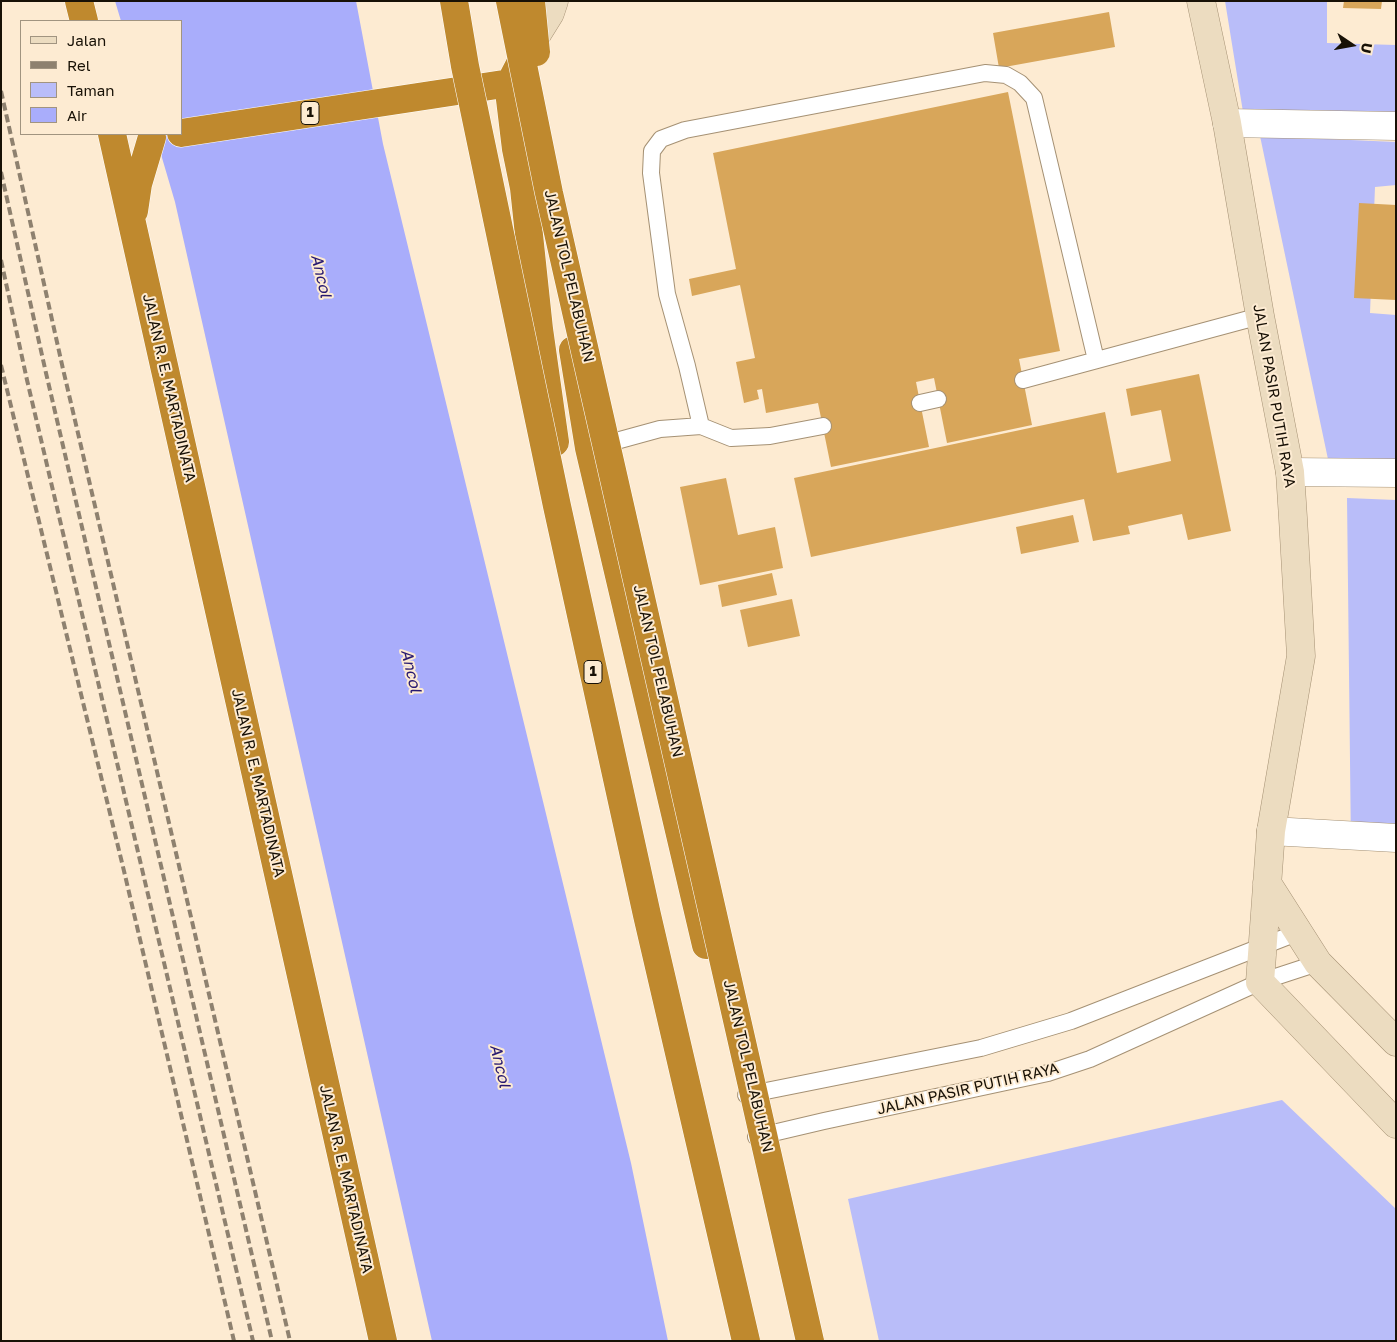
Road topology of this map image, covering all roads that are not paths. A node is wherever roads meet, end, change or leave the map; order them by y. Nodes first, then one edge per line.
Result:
1 (454, 1) edge
2 (510, 1) edge
3 (519, 1) edge
4 (531, 1) edge
5 (554, 1) edge
6 (1201, 1) edge
7 (516, 71) junction
8 (1227, 123) junction
9 (1396, 126) edge
10 (182, 133) edge
11 (112, 135) edge
12 (157, 135) edge
13 (527, 143) junction
14 (550, 193) junction
15 (133, 226) junction
16 (1260, 316) junction
17 (1096, 360) junction
18 (1023, 380) dead end
19 (938, 399) dead end
20 (920, 404) dead end
21 (701, 426) junction
22 (823, 426) dead end
23 (589, 448) junction
24 (1290, 472) junction
25 (1396, 473) edge
26 (1271, 831) junction
27 (1396, 838) edge
28 (1267, 883) junction
29 (1299, 932) junction
30 (1262, 947) junction
31 (1318, 963) junction
32 (1260, 982) junction
33 (1396, 1042) edge
34 (742, 1096) junction
35 (1396, 1124) edge
36 (752, 1138) junction
37 (383, 1341) edge
38 (734, 1341) edge
39 (746, 1341) edge
40 (798, 1341) edge
41 (810, 1341) edge

1 - 39 highway, 1, bridge
2 - 14 highway, JALAN TOL PELABUHAN, bridge
3 - 7 highway
4 - 14 highway, bridge
5 - 7 street
6 - 8 street, JALAN PASIR PUTIH RAYA
7 - 10 highway, 1
7 - 13 highway
8 - 9 street
8 - 16 street, JALAN PASIR PUTIH RAYA
11 - 15 highway, JALAN R. E. MARTADINATA
12 - 15 highway, JALAN R. E. MARTADINATA
13 - 23 highway
13 - 38 highway
14 - 41 highway, JALAN TOL PELABUHAN, bridge
15 - 37 highway, JALAN R. E. MARTADINATA
16 - 17 lane
16 - 24 street, JALAN PASIR PUTIH RAYA
17 - 18 lane
17 - 21 lane
19 - 20 lane
21 - 22 lane
21 - 23 lane
23 - 34 highway
24 - 25 street
24 - 26 street, JALAN PASIR PUTIH RAYA
26 - 27 street
26 - 28 street, JALAN PASIR PUTIH RAYA
28 - 29 street
28 - 30 street, JALAN PASIR PUTIH RAYA
29 - 30 lane
29 - 31 street
30 - 32 street, JALAN PASIR PUTIH RAYA
30 - 34 lane
31 - 32 lane, JALAN PASIR PUTIH RAYA
31 - 33 street
32 - 35 street
32 - 36 lane, JALAN PASIR PUTIH RAYA
34 - 36 highway
36 - 40 highway

